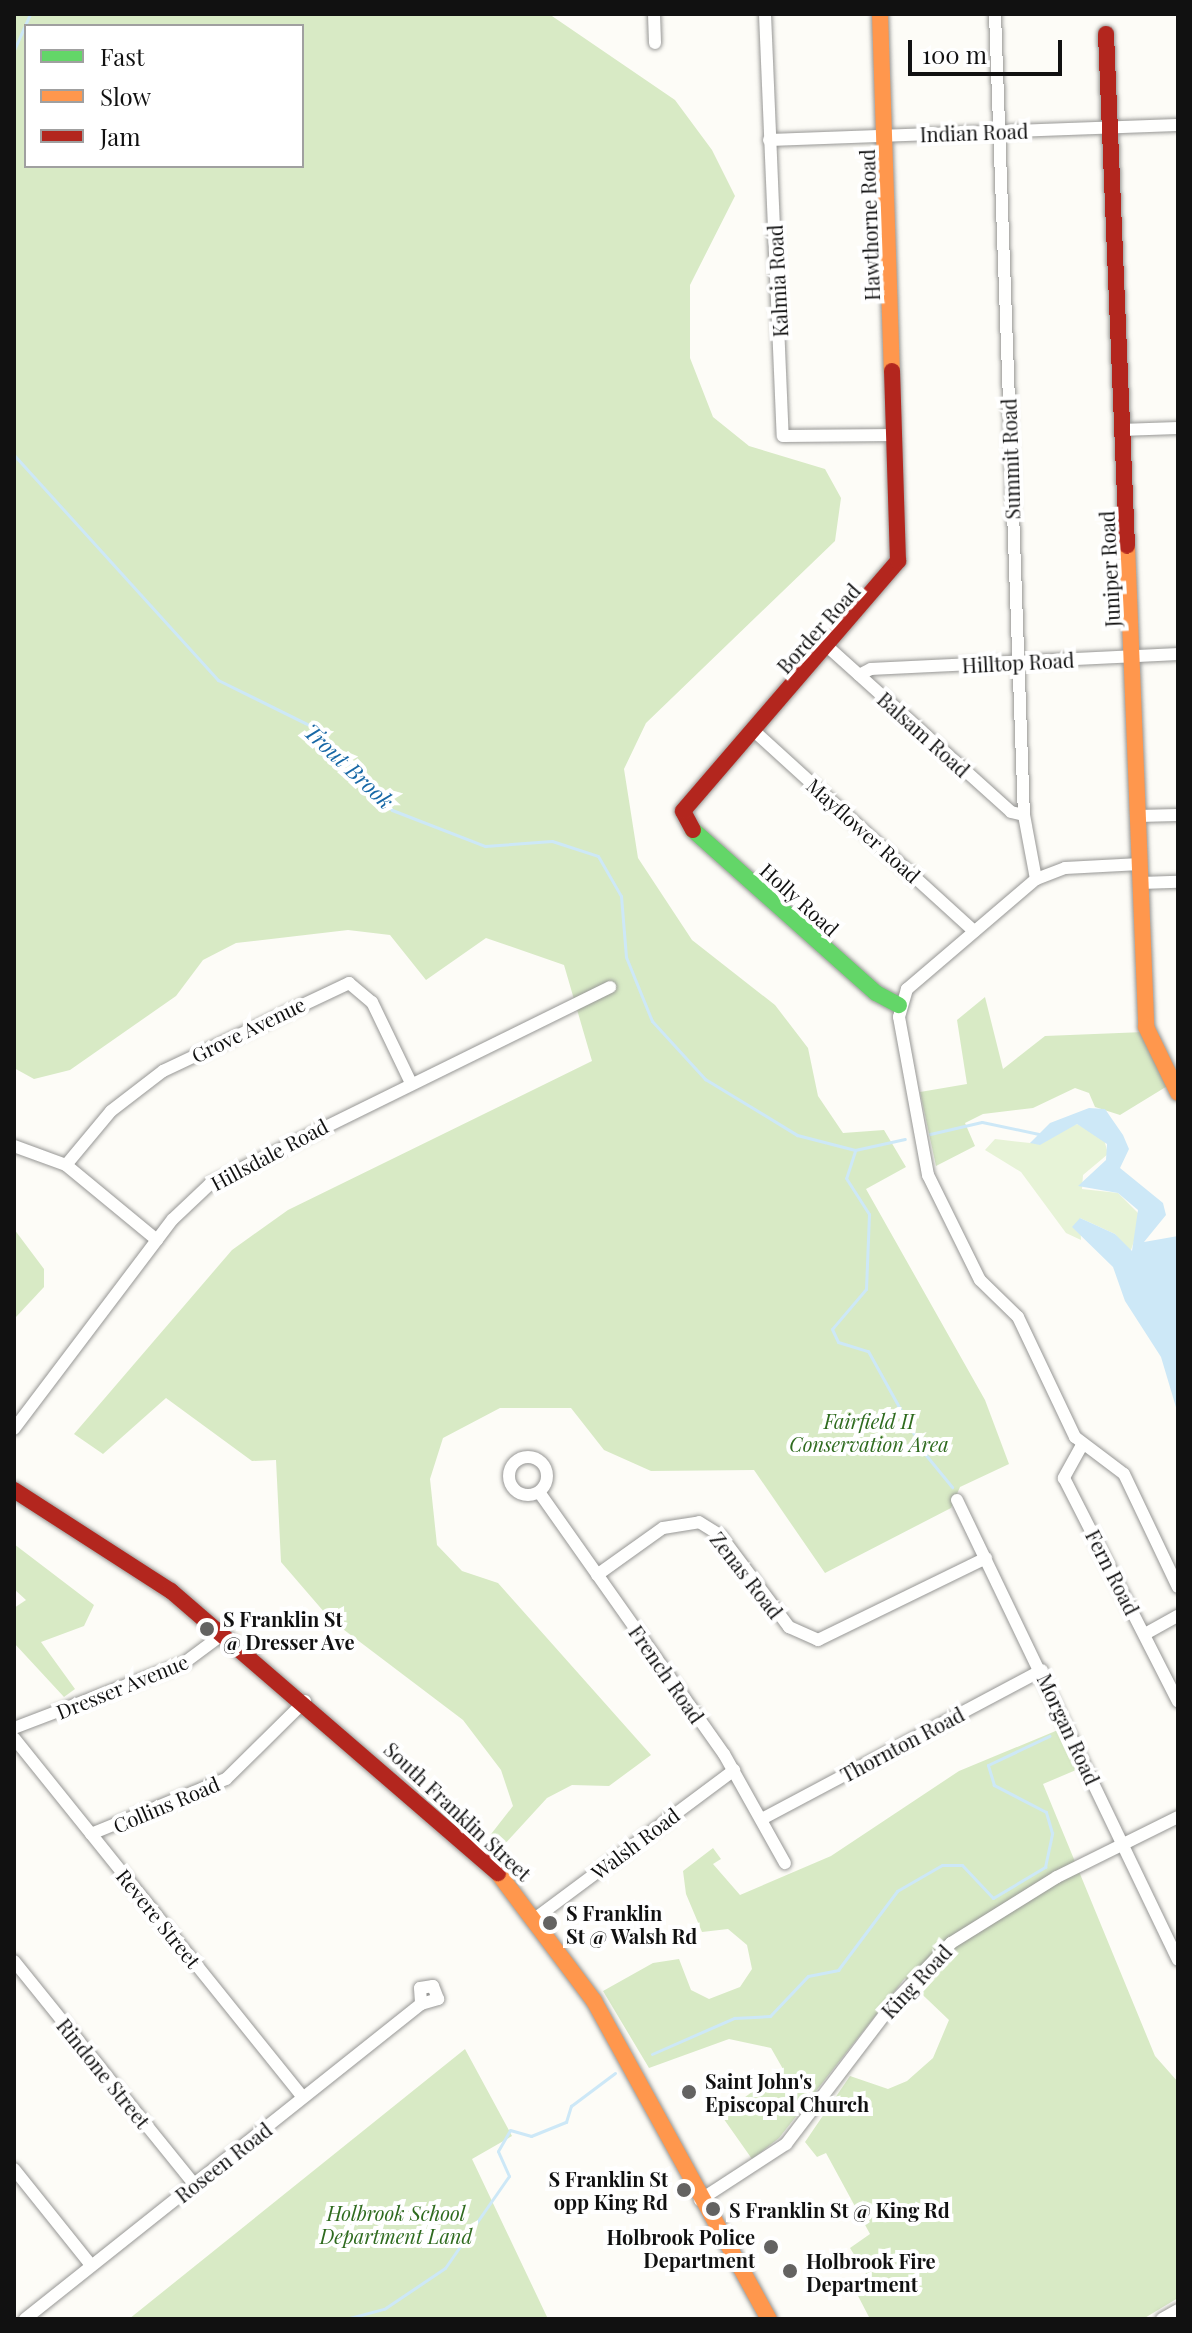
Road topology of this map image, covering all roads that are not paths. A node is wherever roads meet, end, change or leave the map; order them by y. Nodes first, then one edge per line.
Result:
1 (654, 14) edge
2 (765, 14) edge
3 (880, 14) edge
4 (995, 14) edge
5 (1106, 34) dead end
6 (655, 43) dead end
7 (1178, 125) edge
8 (1111, 127) junction
9 (998, 131) junction
10 (886, 135) junction
11 (769, 140) junction
12 (1178, 428) edge
13 (1120, 430) junction
14 (896, 435) junction
15 (828, 647) junction
16 (1178, 654) edge
17 (1134, 656) junction
18 (1017, 663) junction
19 (859, 675) junction
20 (753, 730) junction
21 (683, 815) joint
22 (1024, 815) junction
23 (1178, 815) edge
24 (1138, 816) junction
25 (1140, 864) junction
26 (1036, 879) junction
27 (1178, 882) edge
28 (1140, 883) junction
29 (974, 931) junction
30 (610, 987) dead end
31 (899, 1005) junction
32 (411, 1083) junction
33 (1178, 1093) edge
34 (14, 1146) edge
35 (66, 1165) junction
36 (157, 1240) junction
37 (14, 1429) edge
38 (1082, 1445) junction
39 (14, 1490) edge
40 (539, 1492) dead end
41 (957, 1500) dead end
42 (986, 1558) junction
43 (597, 1575) junction
44 (1178, 1587) edge
45 (1178, 1616) edge
46 (223, 1634) junction
47 (1145, 1634) junction
48 (1042, 1670) junction
49 (305, 1701) junction
50 (1178, 1702) edge
51 (14, 1728) edge
52 (14, 1738) edge
53 (734, 1770) junction
54 (1178, 1817) edge
55 (762, 1819) junction
56 (91, 1834) junction
57 (1123, 1844) junction
58 (785, 1863) dead end
59 (537, 1917) junction
60 (1178, 1960) edge
61 (14, 1961) edge
62 (421, 2004) dead end
63 (303, 2097) junction
64 (14, 2169) edge
65 (194, 2184) junction
66 (700, 2200) junction
67 (91, 2265) junction
68 (1178, 2310) edge
69 (25, 2319) edge
70 (769, 2319) edge
71 (1162, 2319) edge

1 - 6 street
2 - 11 street, Kalmia Road
3 - 10 street, Hawthorne Road
4 - 9 street, Summit Road
5 - 8 street, Juniper Road
7 - 8 street, Indian Road
8 - 9 street, Indian Road
8 - 13 street, Juniper Road
9 - 10 street, Indian Road
9 - 18 street, Summit Road
10 - 11 street, Indian Road
10 - 14 street, Hawthorne Road
11 - 14 street, Kalmia Road
12 - 13 street
13 - 17 street, Juniper Road
14 - 15 street, Border Road
15 - 19 street, Balsam Road
15 - 20 street, Border Road
16 - 17 street, Hilltop Road
17 - 18 street, Hilltop Road
17 - 24 street, Juniper Road
18 - 19 street, Hilltop Road
18 - 22 street, Summit Road
19 - 22 street, Balsam Road
20 - 21 street, Border Road
20 - 29 street, Mayflower Road
21 - 31 street, Holly Road
22 - 26 street, Summit Road
23 - 24 street
24 - 25 street, Juniper Road
25 - 26 street
25 - 28 street, Juniper Road
26 - 29 street
27 - 28 street
28 - 33 street, Juniper Road
29 - 31 street
30 - 32 street, Hillsdale Road
31 - 38 street
32 - 35 street, Grove Avenue
32 - 36 street, Hillsdale Road
34 - 35 street
35 - 36 street
36 - 37 street, Hillsdale Road
38 - 44 street
38 - 47 street, Fern Road
39 - 46 street, South Franklin Street
40 - 43 street, French Road
41 - 42 street, Morgan Road
42 - 43 street, Zenas Road
42 - 48 street, Morgan Road
43 - 53 street, French Road
45 - 47 street
46 - 49 street, South Franklin Street
46 - 51 street, Dresser Avenue
47 - 50 street, Fern Road
48 - 55 street, Thornton Road
48 - 57 street, Morgan Road
49 - 56 street, Collins Road
49 - 59 street, South Franklin Street
52 - 56 street, Revere Street
53 - 55 street, French Road
53 - 59 street, Walsh Road
54 - 57 street, King Road
55 - 58 street, French Road
56 - 63 street, Revere Street
57 - 60 street, Morgan Road
57 - 66 street, King Road
59 - 66 street, South Franklin Street
61 - 65 street, Rindone Street
62 - 63 street, Roseen Road
63 - 65 street, Roseen Road
64 - 67 street
65 - 67 street, Roseen Road
66 - 70 street, South Franklin Street
67 - 69 street, Roseen Road
68 - 71 street

